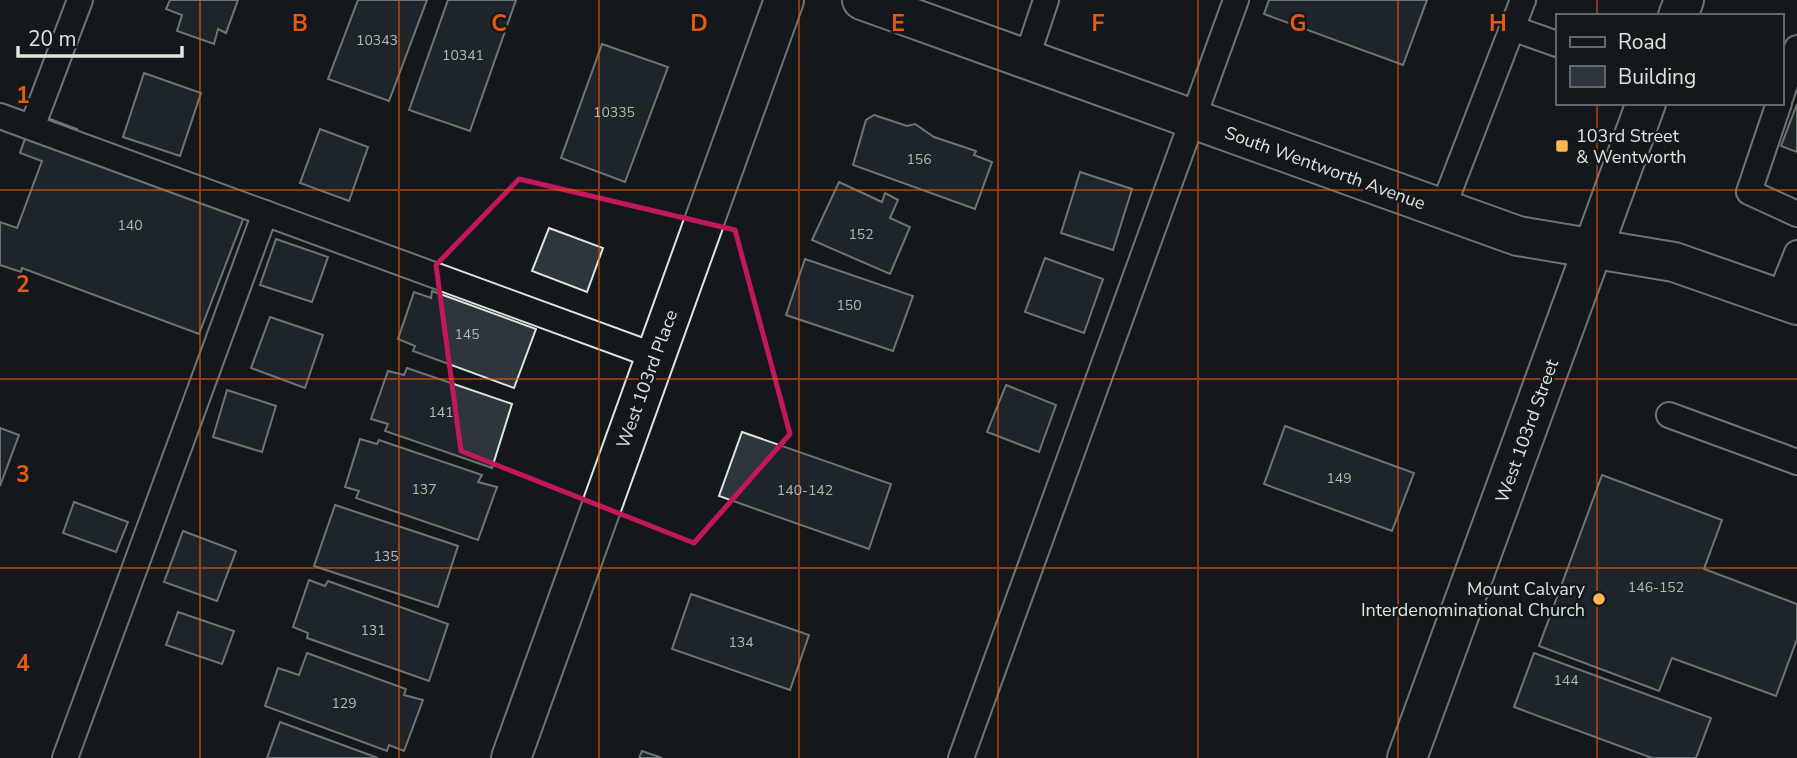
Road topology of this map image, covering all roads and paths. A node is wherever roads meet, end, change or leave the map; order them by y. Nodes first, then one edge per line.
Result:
1 (80, 0) edge
2 (784, 0) edge
3 (862, 0) edge
4 (1046, 0) edge
5 (1236, 0) edge
6 (1522, 0) edge
7 (1512, 28) junction
8 (1556, 44) edge
9 (1797, 48) edge
10 (1026, 60) junction
11 (1783, 90) edge
12 (1645, 105) edge
13 (1778, 105) edge
14 (0, 116) edge
15 (1193, 120) junction
16 (32, 127) junction
17 (1442, 210) junction
18 (265, 213) junction
19 (1797, 214) edge
20 (1594, 247) junction
21 (1797, 253) edge
22 (1788, 301) edge
23 (655, 356) junction
24 (1669, 415) dead end
25 (1797, 462) edge
26 (65, 758) edge
27 (511, 758) edge
28 (961, 758) edge
29 (1407, 758) edge

1 - 16 lane
2 - 23 street, West 103rd Place
3 - 10 street, South Wentworth Avenue
4 - 10 lane
5 - 15 lane
6 - 7 lane
7 - 8 lane
7 - 17 lane
9 - 11 lane
10 - 15 street, South Wentworth Avenue
12 - 20 street, West 103rd Street
13 - 19 lane
14 - 16 lane
15 - 17 street, South Wentworth Avenue
15 - 28 lane
16 - 18 lane
17 - 20 street, South Wentworth Avenue
18 - 23 lane
18 - 26 lane
20 - 22 street, South Wentworth Avenue
20 - 29 street, West 103rd Street
21 - 22 lane
23 - 27 street, West 103rd Place
24 - 25 lane

